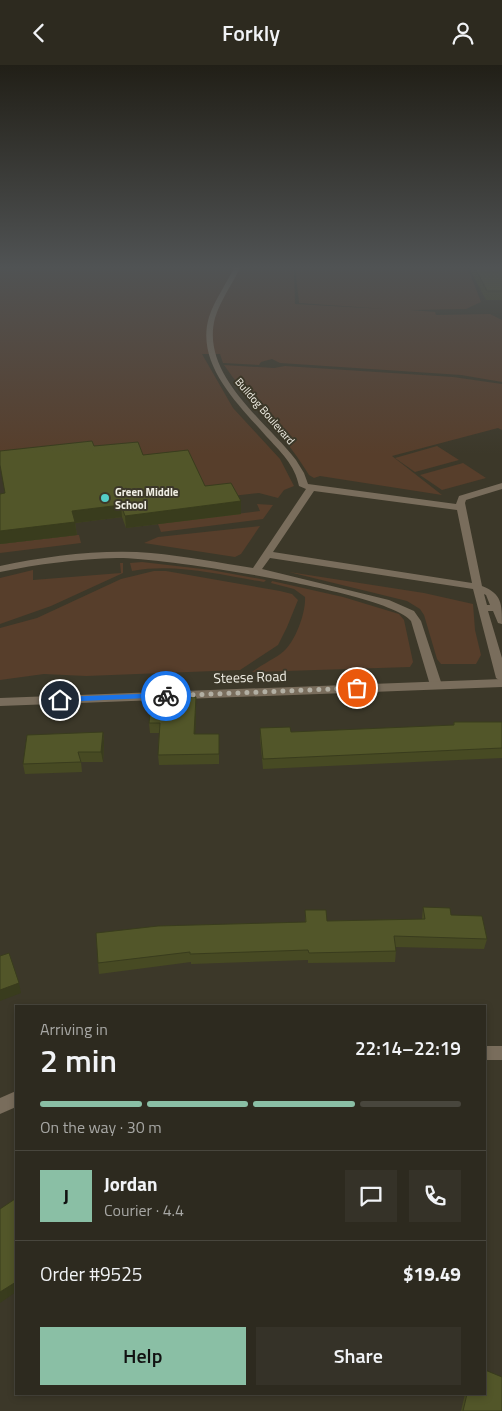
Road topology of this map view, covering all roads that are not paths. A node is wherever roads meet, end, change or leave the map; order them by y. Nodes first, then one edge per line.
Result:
1 (212, 329) edge
2 (502, 486) edge
3 (307, 487) junction
4 (484, 491) junction
5 (502, 491) edge
6 (461, 508) junction
7 (266, 554) junction
8 (0, 569) edge
9 (256, 571) junction
10 (478, 590) junction
11 (500, 607) edge
12 (482, 608) junction
13 (502, 621) edge
14 (502, 678) edge
15 (502, 683) edge
16 (436, 685) junction
17 (0, 702) edge
18 (486, 1053) edge
19 (502, 1053) edge
20 (15, 1099) edge
21 (0, 1106) edge

1 - 3 street, Bulldog Boulevard
2 - 4 street
3 - 6 street
3 - 7 street
4 - 5 street
4 - 6 street
6 - 10 street
7 - 9 street
7 - 10 street
8 - 9 street
9 - 16 street
10 - 11 street
10 - 12 street
11 - 12 street
11 - 13 street
12 - 14 street
15 - 16 street, Steese Road
16 - 17 street, Steese Road
18 - 19 street
20 - 21 street

